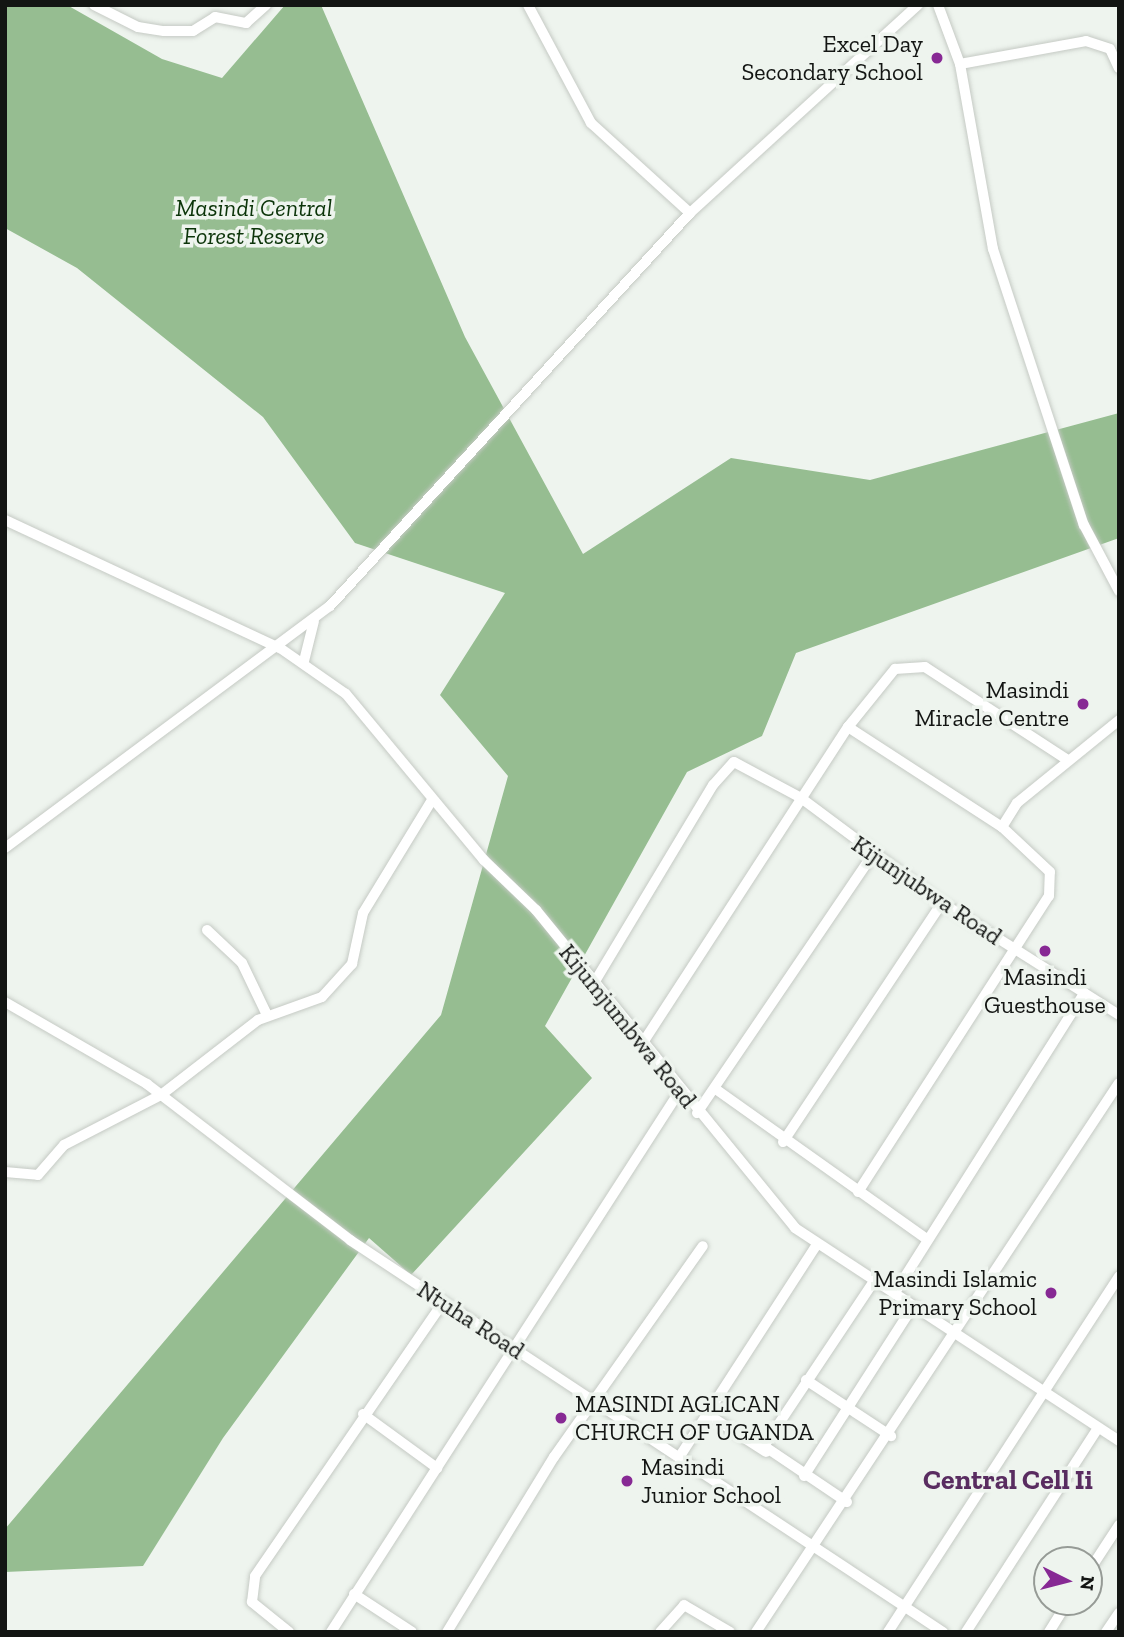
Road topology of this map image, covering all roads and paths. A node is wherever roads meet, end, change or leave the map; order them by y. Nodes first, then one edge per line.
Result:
1 (94, 5) edge
2 (266, 5) edge
3 (528, 5) edge
4 (938, 5) edge
5 (917, 8) edge
6 (960, 64) junction
7 (1119, 68) edge
8 (690, 213) junction
9 (5, 520) edge
10 (1119, 591) edge
11 (314, 620) junction
12 (280, 648) junction
13 (304, 661) junction
14 (1119, 720) edge
15 (848, 727) junction
16 (1066, 759) junction
17 (801, 798) junction
18 (432, 800) junction
19 (1002, 827) junction
20 (5, 848) edge
21 (873, 854) junction
22 (942, 903) junction
23 (207, 930) dead end
24 (1014, 950) junction
25 (594, 983) junction
26 (1084, 993) junction
27 (5, 1002) edge
28 (267, 1015) junction
29 (1119, 1015) edge
30 (642, 1044) junction
31 (1119, 1083) edge
32 (717, 1090) junction
33 (679, 1092) junction
34 (161, 1095) junction
35 (697, 1113) junction
36 (783, 1142) junction
37 (5, 1172) edge
38 (858, 1192) junction
39 (927, 1239) junction
40 (703, 1246) dead end
41 (817, 1246) junction
42 (1119, 1276) edge
43 (874, 1281) junction
44 (894, 1294) junction
45 (443, 1302) junction
46 (913, 1306) junction
47 (957, 1334) junction
48 (518, 1350) junction
49 (806, 1380) junction
50 (1043, 1391) junction
51 (596, 1400) junction
52 (847, 1405) junction
53 (363, 1414) junction
54 (707, 1414) junction
55 (1098, 1428) junction
56 (891, 1436) junction
57 (1119, 1441) edge
58 (766, 1452) junction
59 (680, 1456) junction
60 (437, 1468) junction
61 (804, 1476) junction
62 (847, 1502) junction
63 (1119, 1525) edge
64 (817, 1547) junction
65 (1103, 1549) edge
66 (354, 1594) junction
67 (904, 1608) junction
68 (1119, 1613) edge
69 (1059, 1616) edge
70 (289, 1632) edge
71 (331, 1632) edge
72 (412, 1632) edge
73 (447, 1632) edge
74 (660, 1632) edge
75 (730, 1632) edge
76 (757, 1632) edge
77 (888, 1632) edge
78 (943, 1632) edge
79 (966, 1632) edge
80 (1049, 1632) edge
81 (1107, 1632) edge

1 - 2 street
3 - 8 street
4 - 5 street
4 - 6 street
5 - 8 street
6 - 7 street
6 - 10 street
8 - 11 street
9 - 12 street, Kijumjumbwa Road
11 - 12 street
11 - 13 street
12 - 13 street, Kijumjumbwa Road
12 - 20 street
13 - 18 street, Kijumjumbwa Road
14 - 16 street
15 - 16 street
15 - 17 street
15 - 19 street
16 - 19 street
17 - 21 street, Kijunjubwa Road
17 - 25 street, Kijunjubwa Road
17 - 30 street
18 - 25 street, Kijumjumbwa Road
18 - 28 street
19 - 24 street
21 - 22 street, Kijunjubwa Road
21 - 32 street
22 - 24 street, Kijunjubwa Road
22 - 36 street
23 - 28 street
24 - 26 street, Kijunjubwa Road
24 - 38 street
25 - 30 street, Kijumjumbwa Road
26 - 29 street, Kijunjubwa Road
26 - 39 street
27 - 34 street, Ntuha Road
28 - 34 street
30 - 33 street, Kijumjumbwa Road
31 - 47 street
32 - 35 street
32 - 36 street
33 - 35 street, Kijumjumbwa Road
33 - 48 street
34 - 37 street
34 - 45 street, Ntuha Road
35 - 41 street, Kijumjumbwa Road
36 - 38 street
38 - 39 street
39 - 44 street
40 - 51 street
41 - 43 street, Kijumjumbwa Road
41 - 54 street
42 - 50 street
43 - 44 street, Kijumjumbwa Road
43 - 49 street
44 - 46 street, Kijumjumbwa Road
45 - 48 street, Ntuha Road
45 - 53 street
46 - 47 street, Kijumjumbwa Road
46 - 52 street
47 - 50 street, Kijumjumbwa Road
47 - 56 street
48 - 51 street, Ntuha Road
48 - 60 street
49 - 52 street
49 - 58 street
50 - 55 street, Kijumjumbwa Road
50 - 67 street
51 - 59 street, Ntuha Road
51 - 73 street
52 - 56 street
52 - 61 street
53 - 60 street
53 - 70 street
54 - 58 street
54 - 59 street
55 - 57 street, Kijumjumbwa Road
55 - 79 street
56 - 62 street
58 - 61 street
59 - 64 street, Ntuha Road
60 - 66 street
61 - 62 street
62 - 64 street
63 - 65 street
64 - 67 street, Ntuha Road
64 - 76 street
66 - 71 street
66 - 72 street
67 - 77 street
67 - 78 street, Ntuha Road
68 - 81 street
69 - 80 street
74 - 75 street

